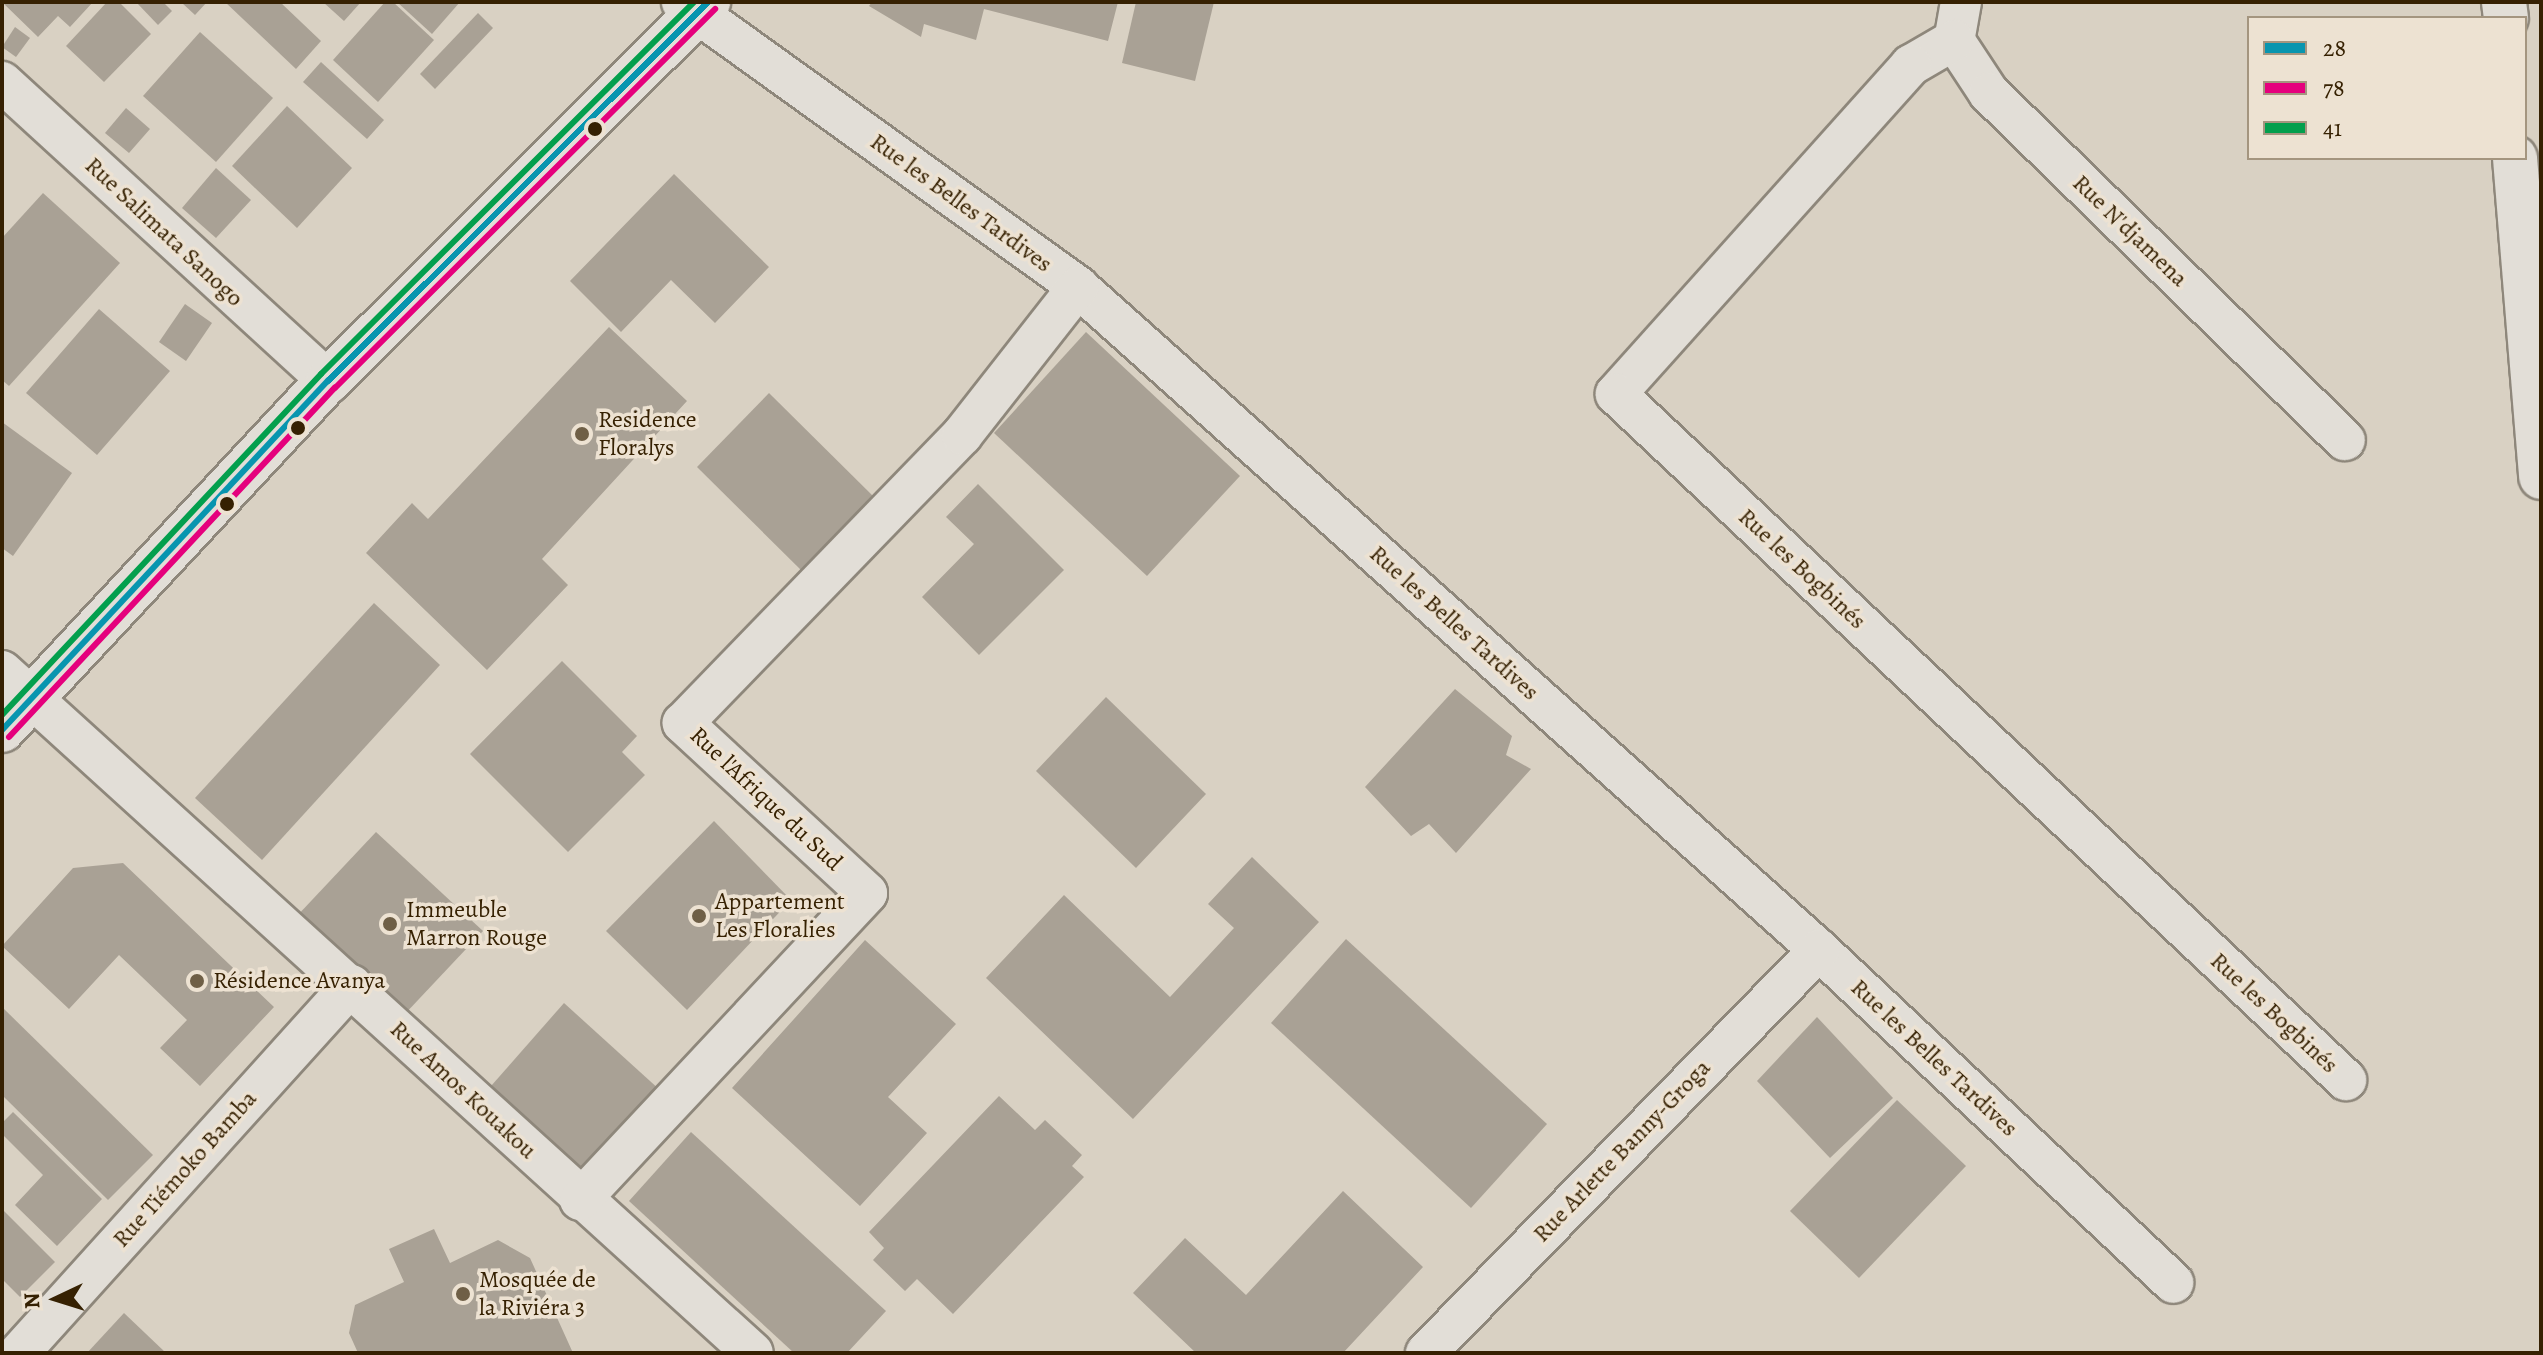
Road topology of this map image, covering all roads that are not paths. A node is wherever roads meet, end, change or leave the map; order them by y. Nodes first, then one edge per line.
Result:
1 (1961, 2) edge
2 (694, 6) edge
3 (1954, 40) junction
4 (2, 82) edge
5 (2515, 160) edge
6 (1078, 287) junction
7 (328, 381) junction
8 (2345, 440) dead end
9 (2541, 477) edge
10 (17, 684) edge
11 (2, 730) edge
12 (1819, 950) junction
13 (351, 985) junction
14 (2346, 1080) dead end
15 (580, 1200) junction
16 (2173, 1283) dead end
17 (19, 1353) edge
18 (753, 1353) edge
19 (1426, 1353) edge

1 - 3 street
2 - 6 street, Rue les Belles Tardives
2 - 7 main road
3 - 8 street, Rue N'djamena
3 - 14 street, Rue les Bogbinés
4 - 7 street, Rue Salimata Sanogo
5 - 9 main road
6 - 12 street, Rue les Belles Tardives
6 - 15 street, Rue l'Afrique du Sud
7 - 10 main road
10 - 11 main road
10 - 13 street, Rue Amos Kouakou
12 - 16 street, Rue les Belles Tardives
12 - 19 street, Rue Arlette Banny-Groga
13 - 15 street, Rue Amos Kouakou
13 - 17 street, Rue Tiémoko Bamba
15 - 18 street, Rue Amos Kouakou

